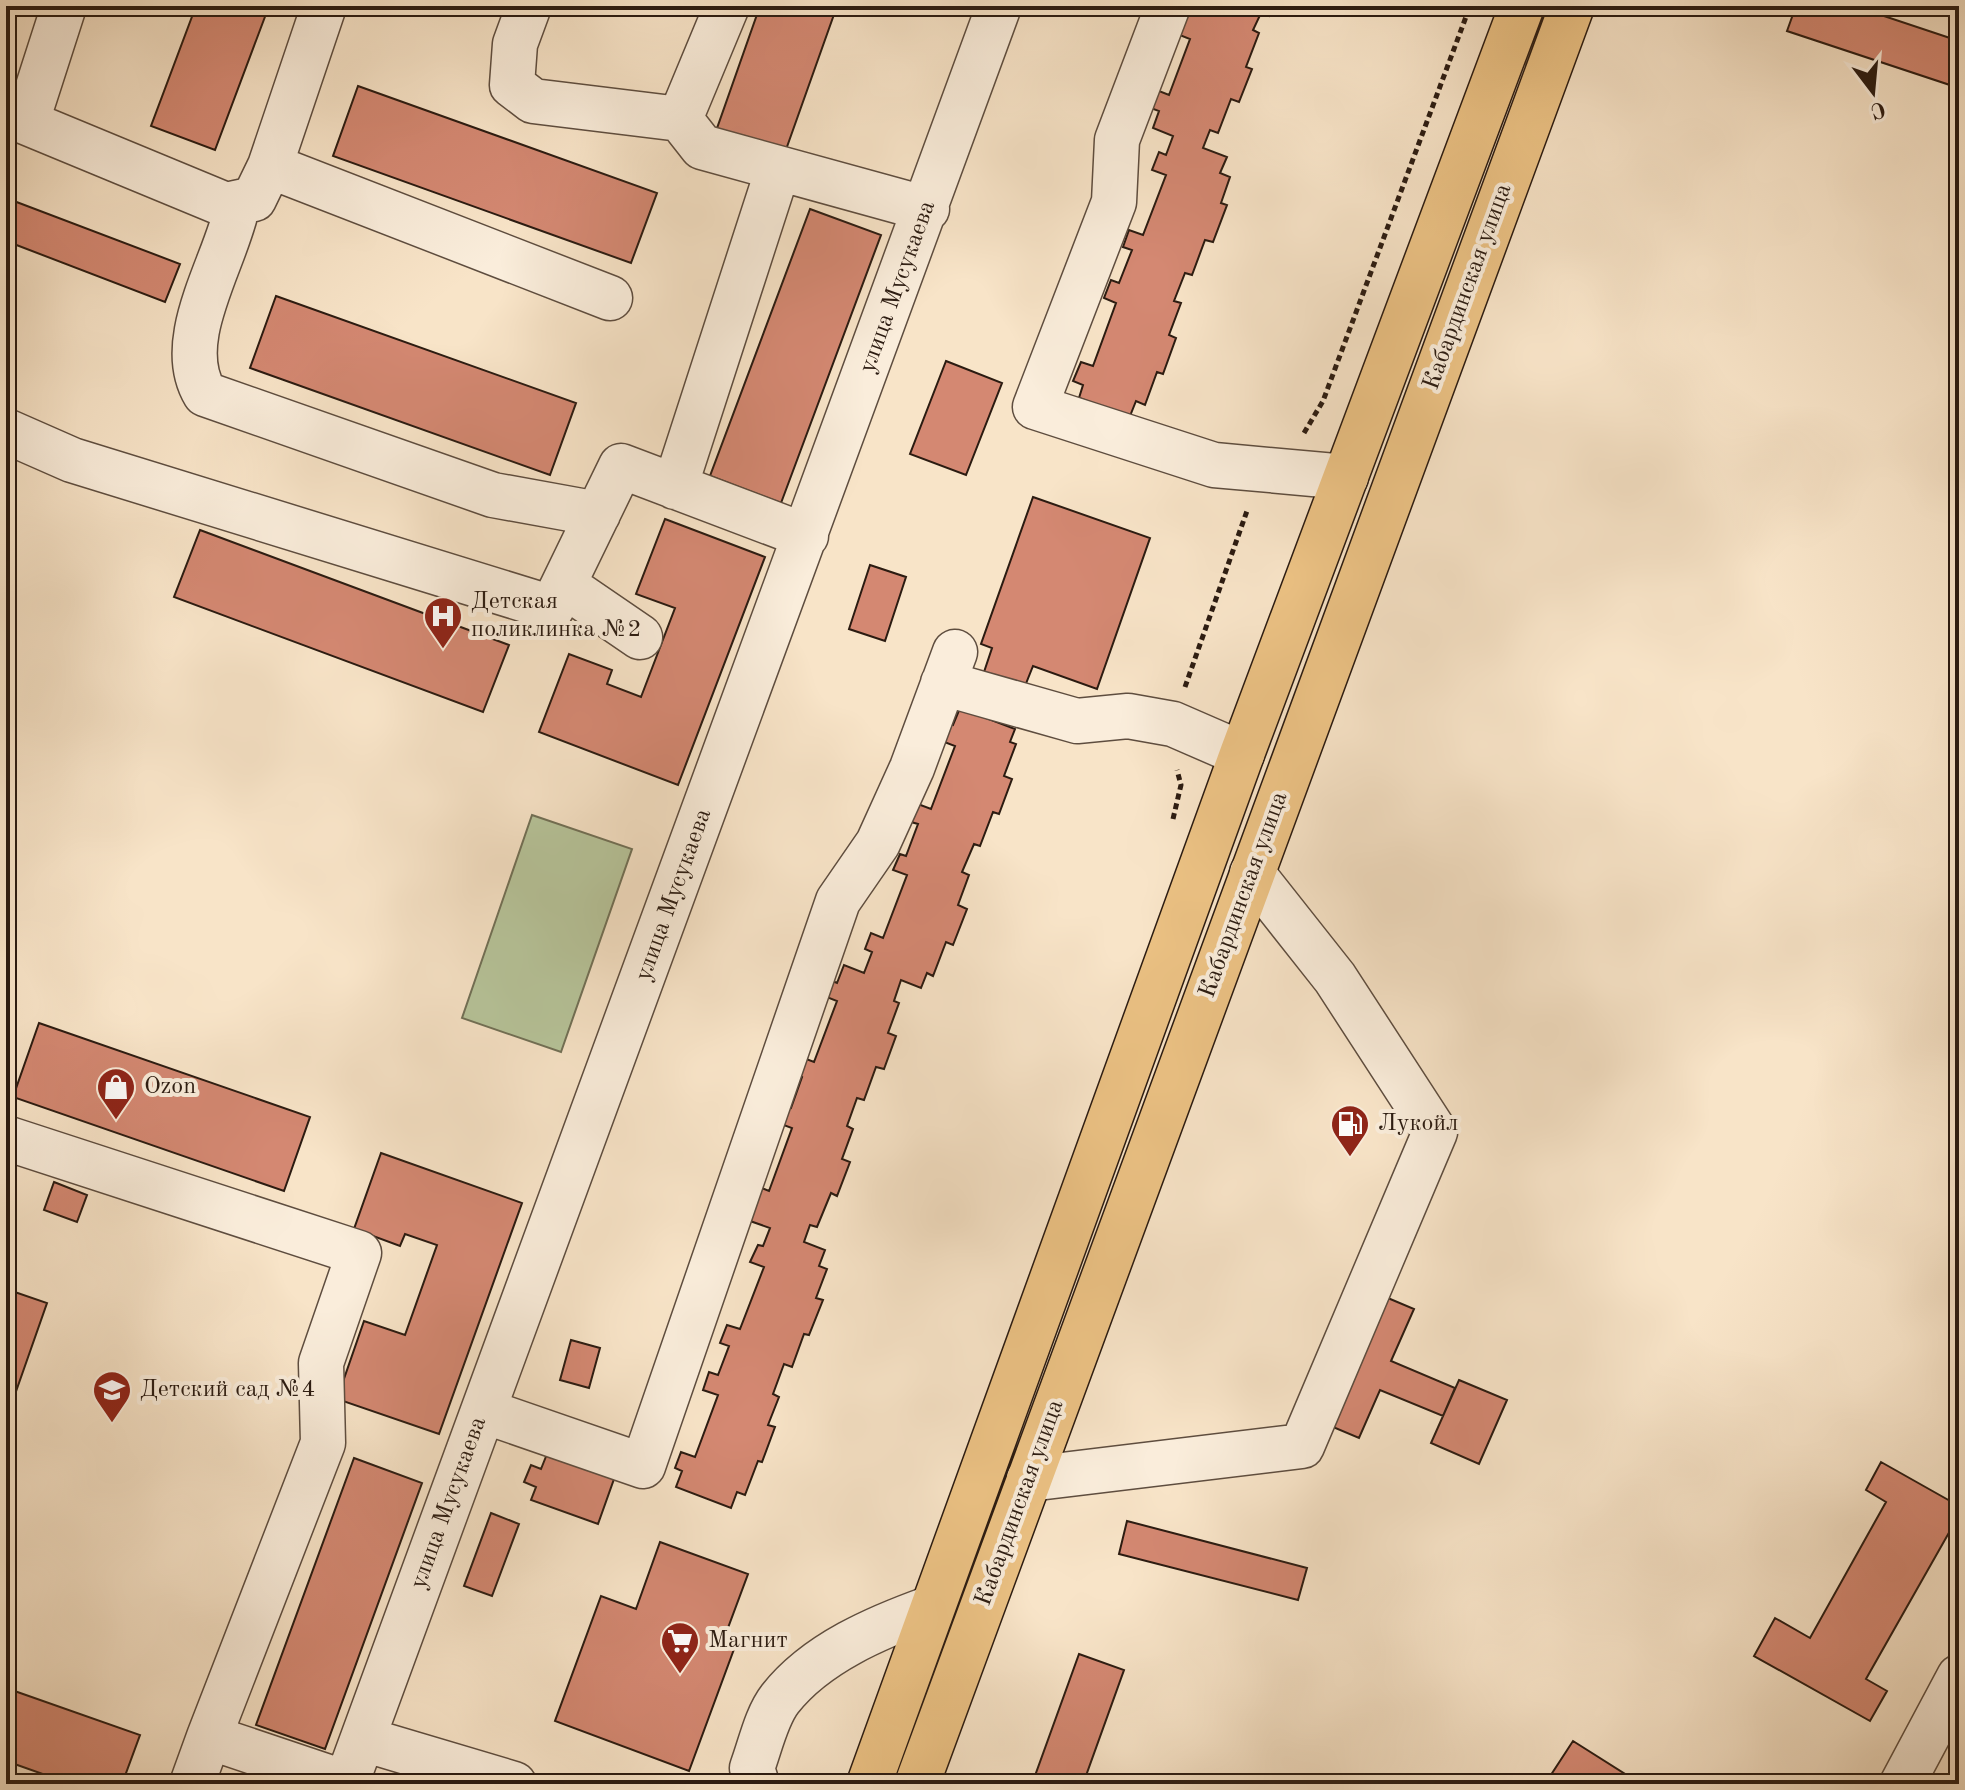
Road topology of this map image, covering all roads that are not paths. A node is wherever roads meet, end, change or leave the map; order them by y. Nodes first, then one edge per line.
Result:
1 (64, 6) edge
2 (324, 6) edge
3 (529, 6) edge
4 (727, 6) edge
5 (999, 6) edge
6 (1168, 6) edge
7 (1522, 6) edge
8 (1572, 6) edge
9 (16, 117) edge
10 (680, 119) junction
11 (270, 166) junction
12 (778, 169) junction
13 (238, 203) junction
14 (927, 209) junction
15 (610, 298) dead end
16 (6, 431) edge
17 (1346, 477) junction
18 (675, 487) junction
19 (598, 514) junction
20 (806, 536) junction
21 (564, 585) junction
22 (640, 637) dead end
23 (1242, 754) junction
24 (1252, 873) junction
25 (6, 1138) edge
26 (484, 1411) junction
27 (1029, 1479) junction
28 (931, 1608) junction
29 (1959, 1677) edge
30 (209, 1737) junction
31 (363, 1739) junction
32 (192, 1784) edge
33 (346, 1784) edge
34 (514, 1784) edge
35 (757, 1784) edge
36 (869, 1784) edge
37 (917, 1784) edge
38 (1902, 1784) edge

1 - 9 street
2 - 11 street
3 - 10 street
4 - 10 street
5 - 14 street, улица Мусукаева
6 - 17 street
7 - 17 main road, Кабардинская улица
8 - 24 main road, Кабардинская улица
9 - 13 street
10 - 12 street
11 - 13 street
11 - 15 street
12 - 14 street
12 - 18 street
13 - 19 street
14 - 20 street, улица Мусукаева
16 - 21 street
17 - 23 main road, Кабардинская улица
18 - 19 street
18 - 20 street
19 - 21 street
20 - 26 street, улица Мусукаева
21 - 22 street
23 - 26 street
23 - 28 main road, Кабардинская улица
24 - 27 main road, Кабардинская улица
24 - 27 street
25 - 30 street
26 - 31 street, улица Мусукаева
27 - 37 main road, Кабардинская улица
28 - 35 street
28 - 36 main road, Кабардинская улица
29 - 38 street
30 - 32 street
30 - 33 street
31 - 33 street, улица Мусукаева
31 - 34 street

